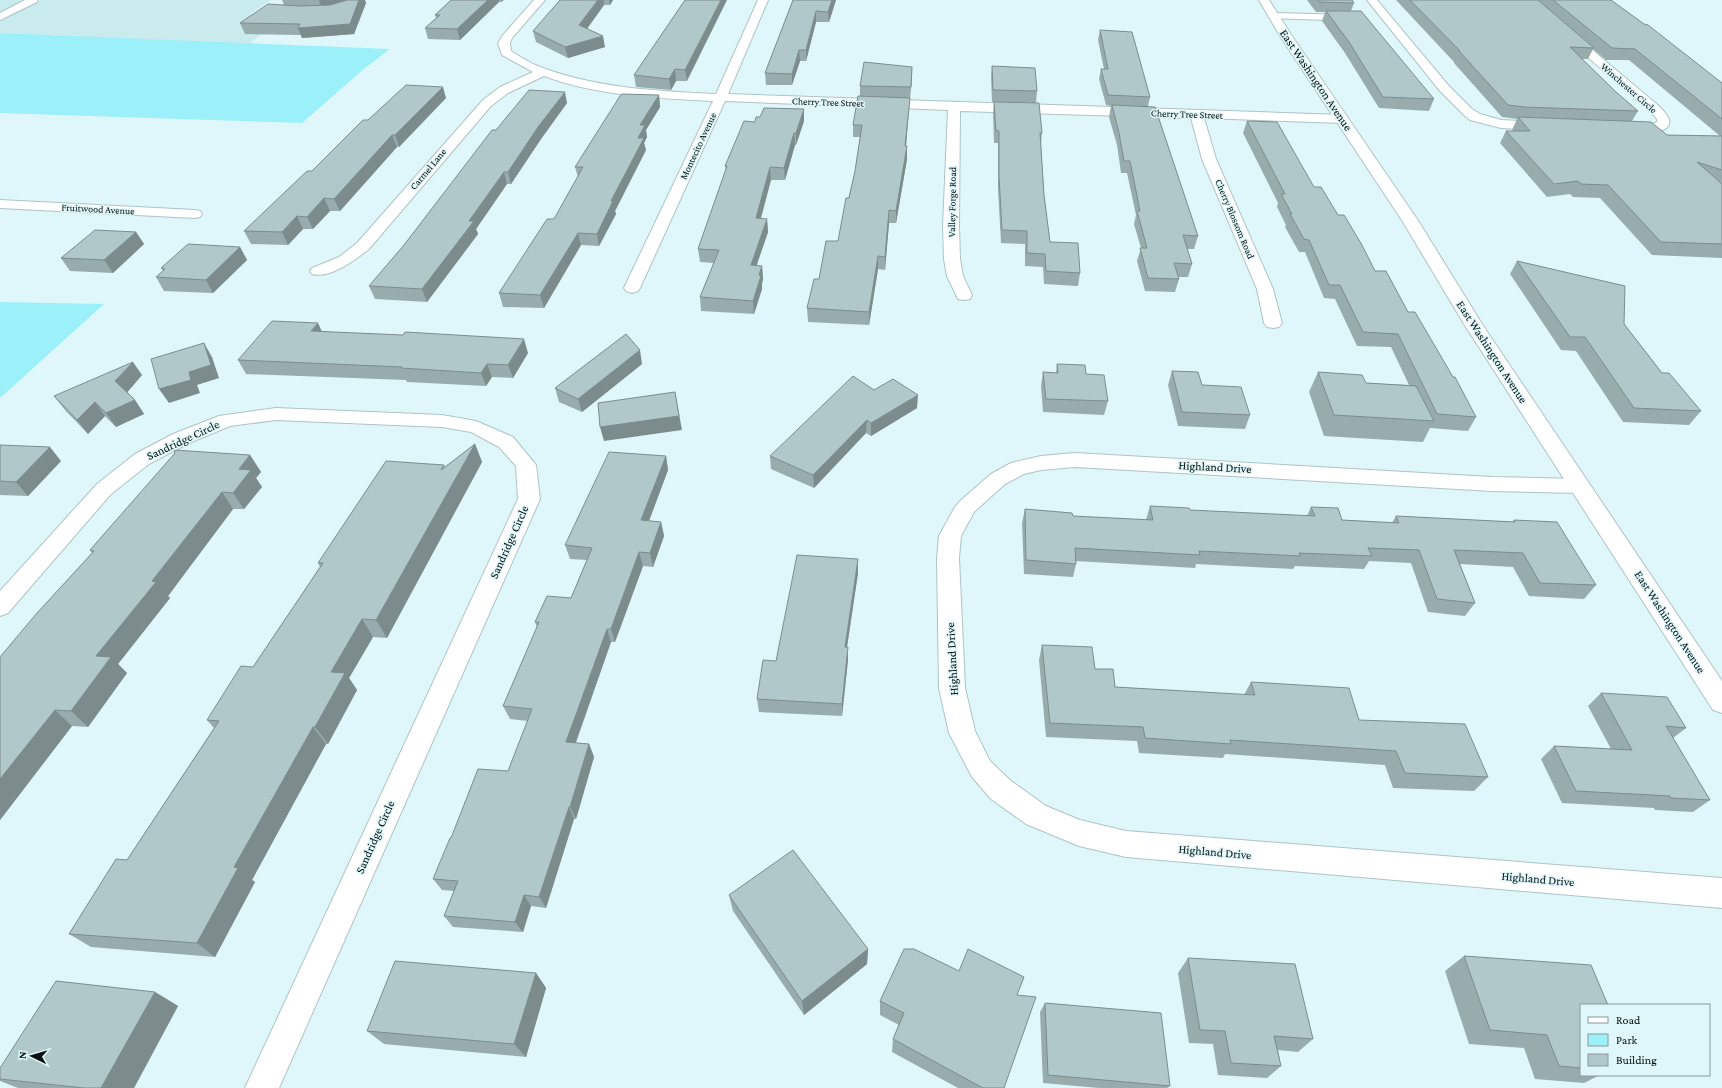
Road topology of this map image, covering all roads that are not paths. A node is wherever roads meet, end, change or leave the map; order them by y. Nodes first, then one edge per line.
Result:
1 (33, 0) edge
2 (540, 0) edge
3 (1264, 0) edge
4 (1372, 0) edge
5 (1527, 0) edge
6 (763, 1) edge
7 (1274, 16) junction
8 (0, 17) edge
9 (1387, 18) junction
10 (543, 72) junction
11 (721, 97) junction
12 (954, 106) junction
13 (1196, 114) junction
14 (1342, 119) junction
15 (1556, 127) edge
16 (1617, 129) edge
17 (0, 204) edge
18 (195, 214) dead end
19 (318, 271) dead end
20 (632, 288) dead end
21 (964, 295) dead end
22 (1273, 323) dead end
23 (1580, 486) junction
24 (0, 607) edge
25 (1722, 702) edge
26 (1722, 893) edge
27 (262, 1088) edge

1 - 8 street
2 - 10 street, Cherry Tree Street
3 - 7 street, East Washington Avenue
4 - 9 street
5 - 16 street, Winchester Circle
6 - 11 street, Montecito Avenue
7 - 9 street
7 - 14 street, East Washington Avenue
9 - 15 street
10 - 11 street, Cherry Tree Street
10 - 19 street, Carmel Lane
11 - 12 street, Cherry Tree Street
11 - 20 street, Montecito Avenue
12 - 13 street, Cherry Tree Street
12 - 21 street, Valley Forge Road
13 - 14 street, Cherry Tree Street
13 - 22 street, Cherry Blossom Road
14 - 23 street, East Washington Avenue
17 - 18 street, Fruitwood Avenue
23 - 25 street, East Washington Avenue
23 - 26 street, Highland Drive
24 - 27 street, Sandridge Circle

